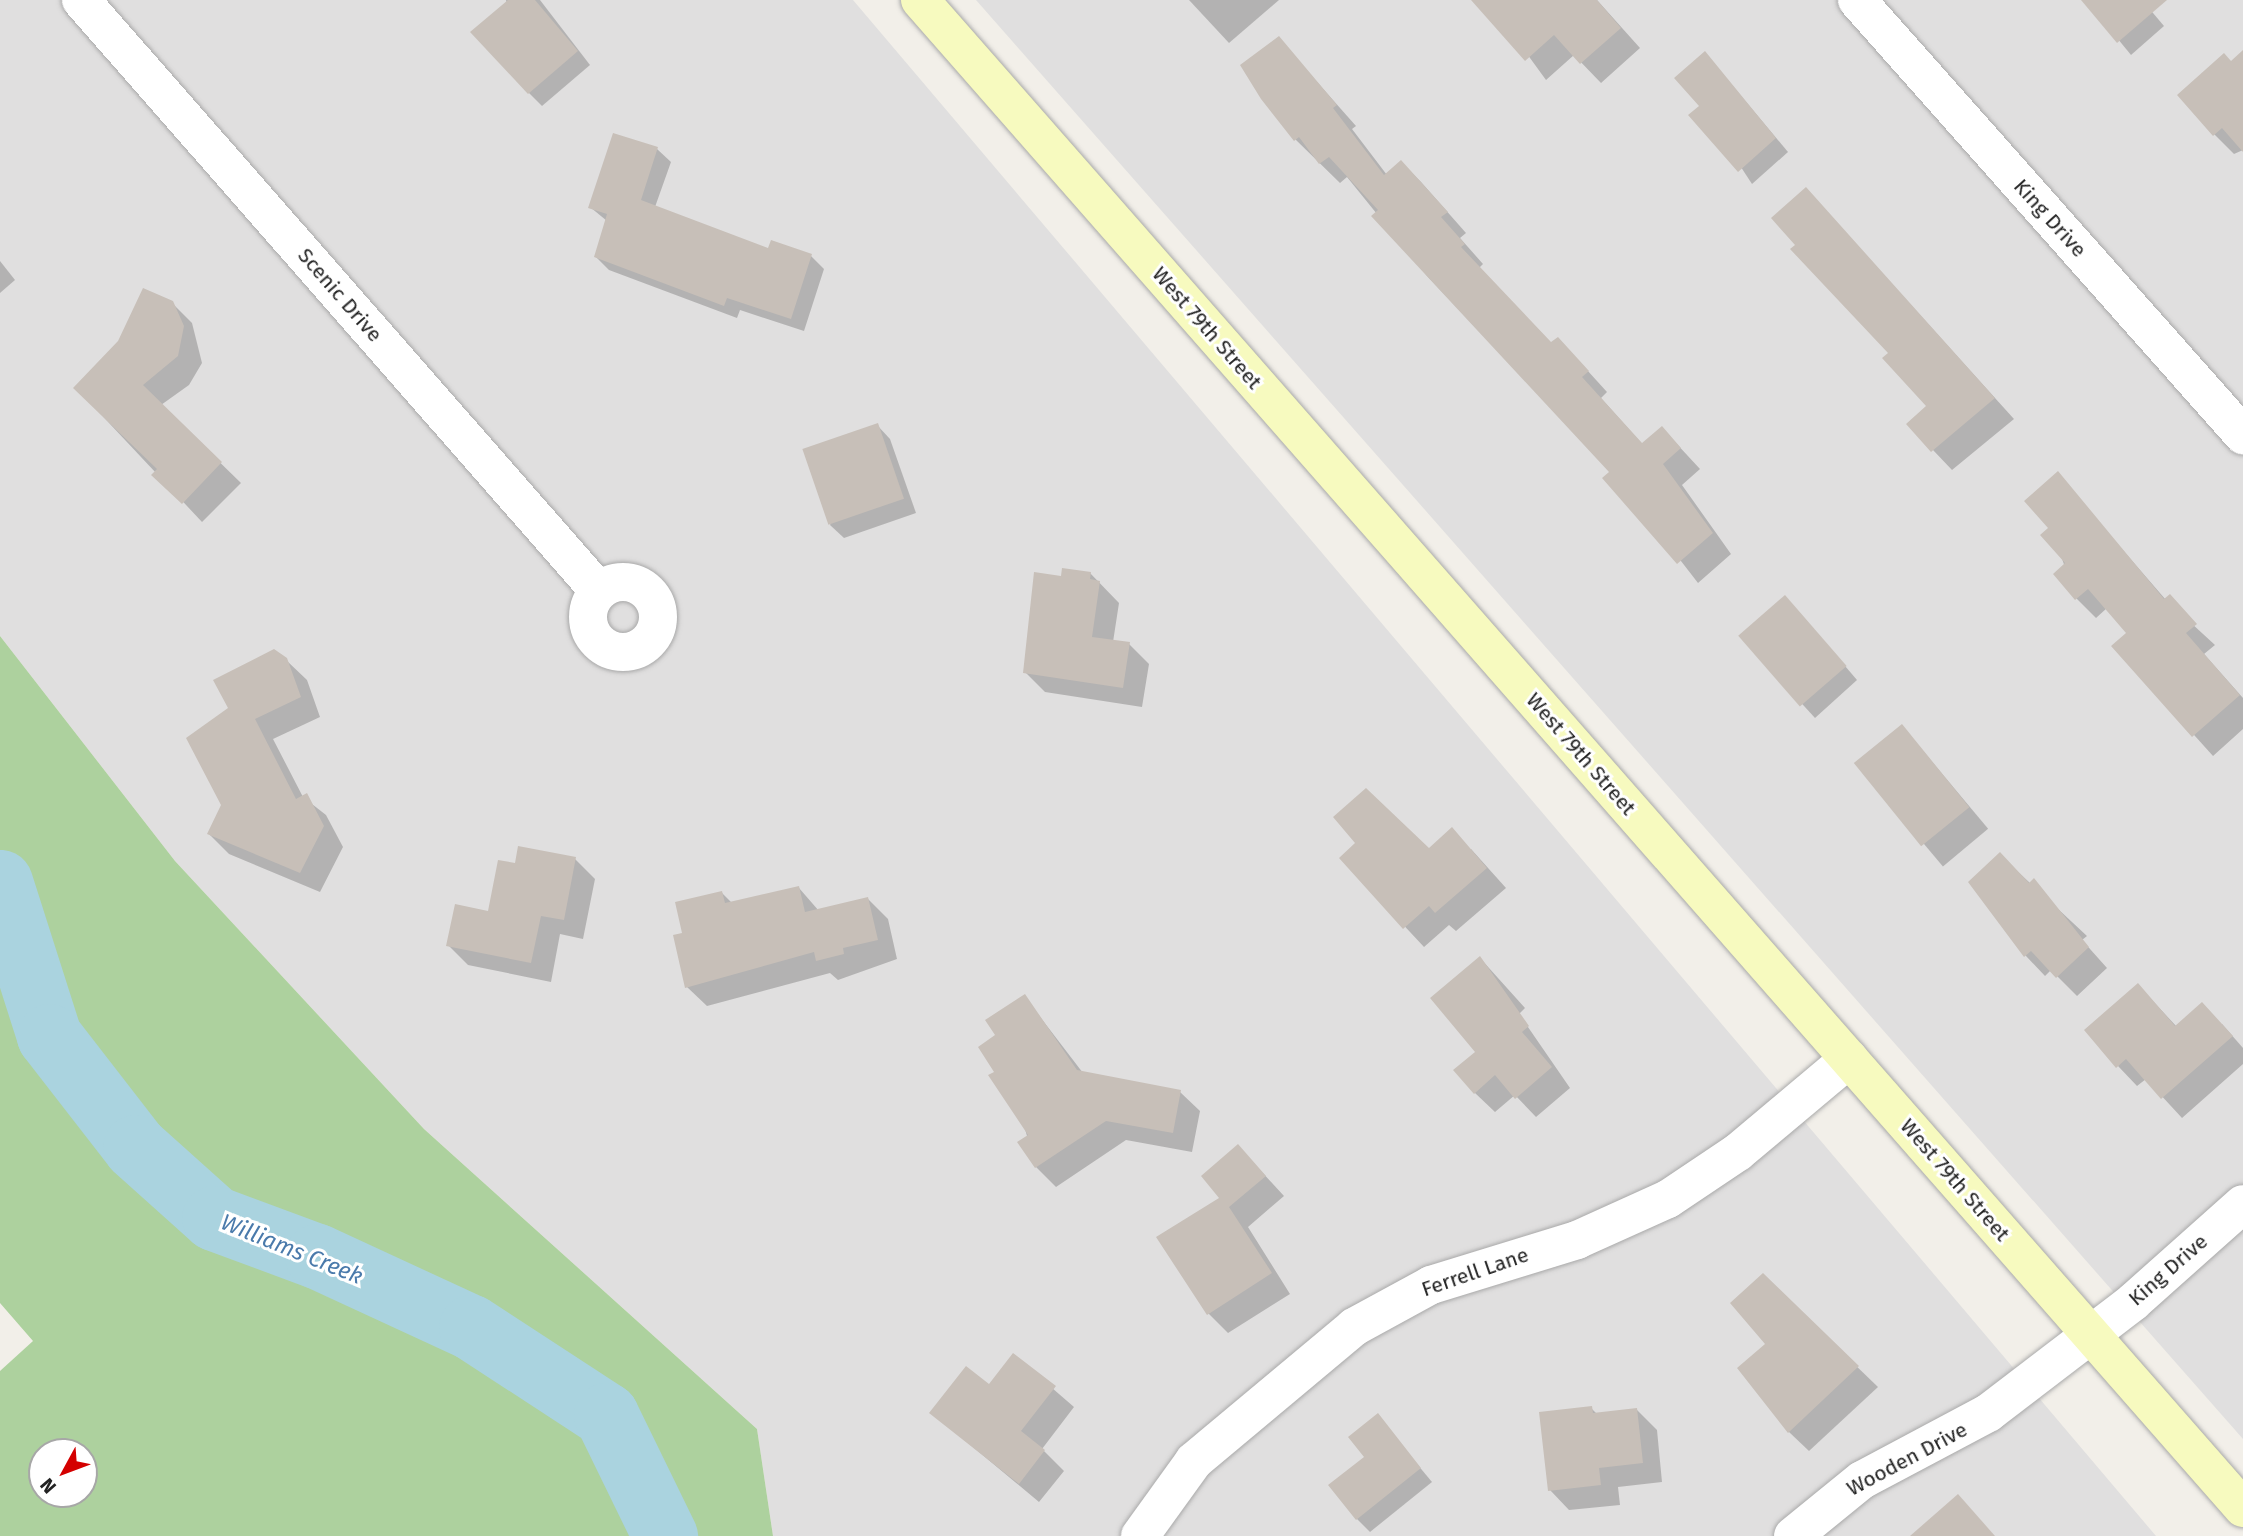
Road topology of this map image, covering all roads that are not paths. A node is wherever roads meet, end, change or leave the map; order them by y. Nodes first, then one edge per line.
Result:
1 (81, 0) edge
2 (920, 0) edge
3 (1857, 0) edge
4 (2243, 435) edge
5 (599, 591) dead end
6 (1849, 1059) junction
7 (2243, 1204) edge
8 (2089, 1333) junction
9 (2243, 1507) edge
10 (1140, 1536) edge
11 (1793, 1536) edge

1 - 5 street, Scenic Drive
2 - 6 main road, West 79th Street
3 - 4 street, King Drive
6 - 8 main road, West 79th Street
6 - 10 street, Ferrell Lane
7 - 8 street, King Drive
8 - 9 main road, West 79th Street
8 - 11 street, Wooden Drive

